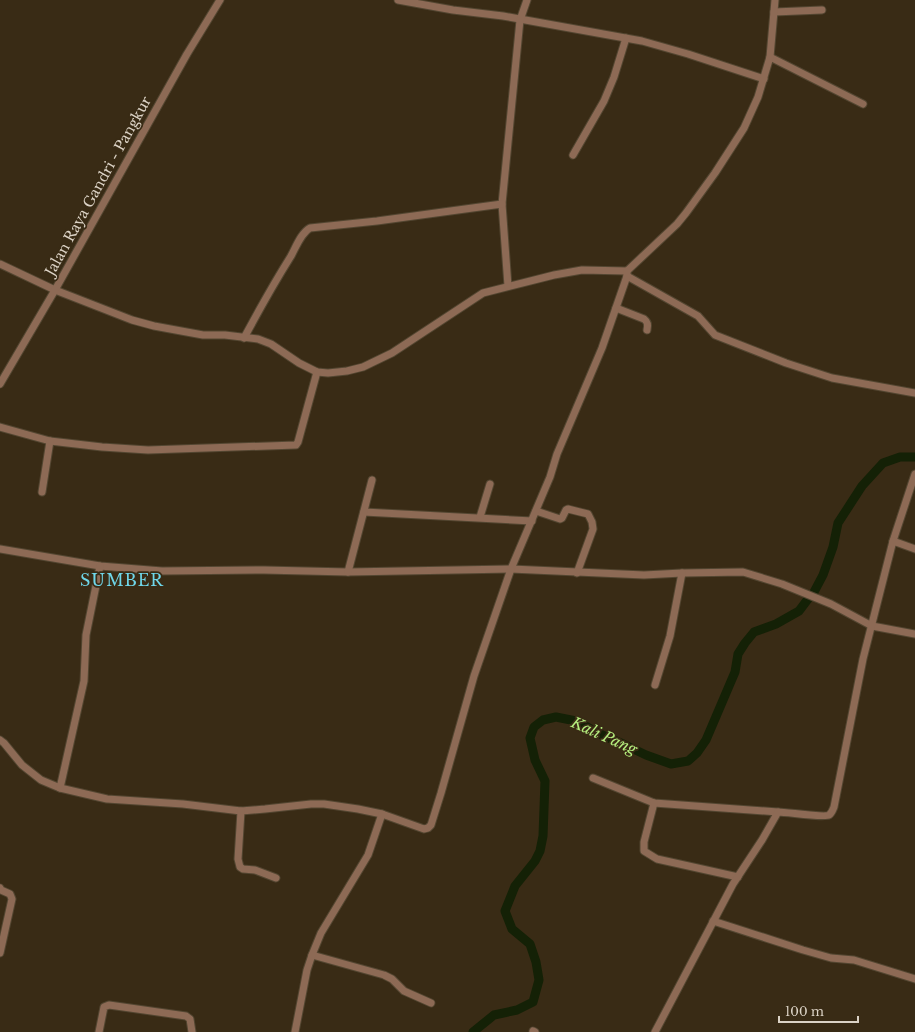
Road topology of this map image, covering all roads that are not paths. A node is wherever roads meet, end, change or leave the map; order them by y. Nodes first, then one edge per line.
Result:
1 (220, 0) edge
2 (398, 0) edge
3 (527, 0) edge
4 (775, 0) edge
5 (822, 10) dead end
6 (774, 12) junction
7 (520, 20) junction
8 (626, 38) junction
9 (770, 57) junction
10 (764, 79) junction
11 (863, 104) dead end
12 (573, 155) dead end
13 (502, 207) junction
14 (0, 264) edge
15 (627, 274) junction
16 (508, 286) junction
17 (55, 290) junction
18 (616, 308) junction
19 (647, 330) dead end
20 (244, 338) junction
21 (317, 372) junction
22 (0, 384) edge
23 (915, 392) edge
24 (0, 427) edge
25 (50, 441) junction
26 (915, 474) edge
27 (372, 480) dead end
28 (490, 484) dead end
29 (42, 492) dead end
30 (536, 511) junction
31 (364, 512) junction
32 (480, 517) junction
33 (532, 521) junction
34 (893, 541) junction
35 (0, 549) edge
36 (915, 549) edge
37 (100, 566) junction
38 (511, 569) junction
39 (348, 572) junction
40 (577, 573) junction
41 (682, 573) junction
42 (872, 626) junction
43 (915, 634) edge
44 (655, 684) dead end
45 (2, 742) edge
46 (0, 751) edge
47 (593, 778) dead end
48 (60, 788) junction
49 (654, 803) junction
50 (241, 810) junction
51 (778, 812) junction
52 (382, 814) junction
53 (738, 877) junction
54 (276, 878) dead end
55 (0, 888) edge
56 (713, 921) junction
57 (0, 953) edge
58 (312, 955) junction
59 (915, 979) edge
60 (431, 1003) dead end
61 (99, 1032) edge
62 (192, 1032) edge
63 (295, 1032) edge
64 (655, 1032) edge

1 - 17 street, Jalan Raya Gandri - Pangkur
2 - 7 street
3 - 7 street
4 - 6 street
5 - 6 street
6 - 9 street
7 - 8 street
7 - 13 street
8 - 10 street
8 - 12 street
9 - 10 street
9 - 11 street
10 - 15 street
13 - 16 street
13 - 20 street
14 - 17 street
15 - 16 street
15 - 18 street
15 - 23 street
16 - 21 street
17 - 20 street
17 - 22 street, Jalan Raya Gandri - Pangkur
18 - 19 street
18 - 30 street
20 - 21 street
21 - 25 street
24 - 25 street
25 - 29 street
26 - 34 street
27 - 31 street
28 - 32 street
30 - 33 street
30 - 40 street
31 - 32 street
31 - 39 street
32 - 33 street
33 - 38 street
34 - 36 street
34 - 42 street
35 - 37 street
37 - 39 street
37 - 48 street
38 - 39 street
38 - 40 street
38 - 52 street
40 - 41 street
41 - 42 street
41 - 44 street
42 - 43 street
42 - 51 street
45 - 46 street
45 - 48 street
47 - 49 street
48 - 50 street
49 - 51 street
49 - 53 street
50 - 52 street
50 - 54 street
51 - 53 street
52 - 58 street
53 - 56 street
55 - 57 street
56 - 59 street
56 - 64 street
58 - 60 street
58 - 63 street
61 - 62 street

